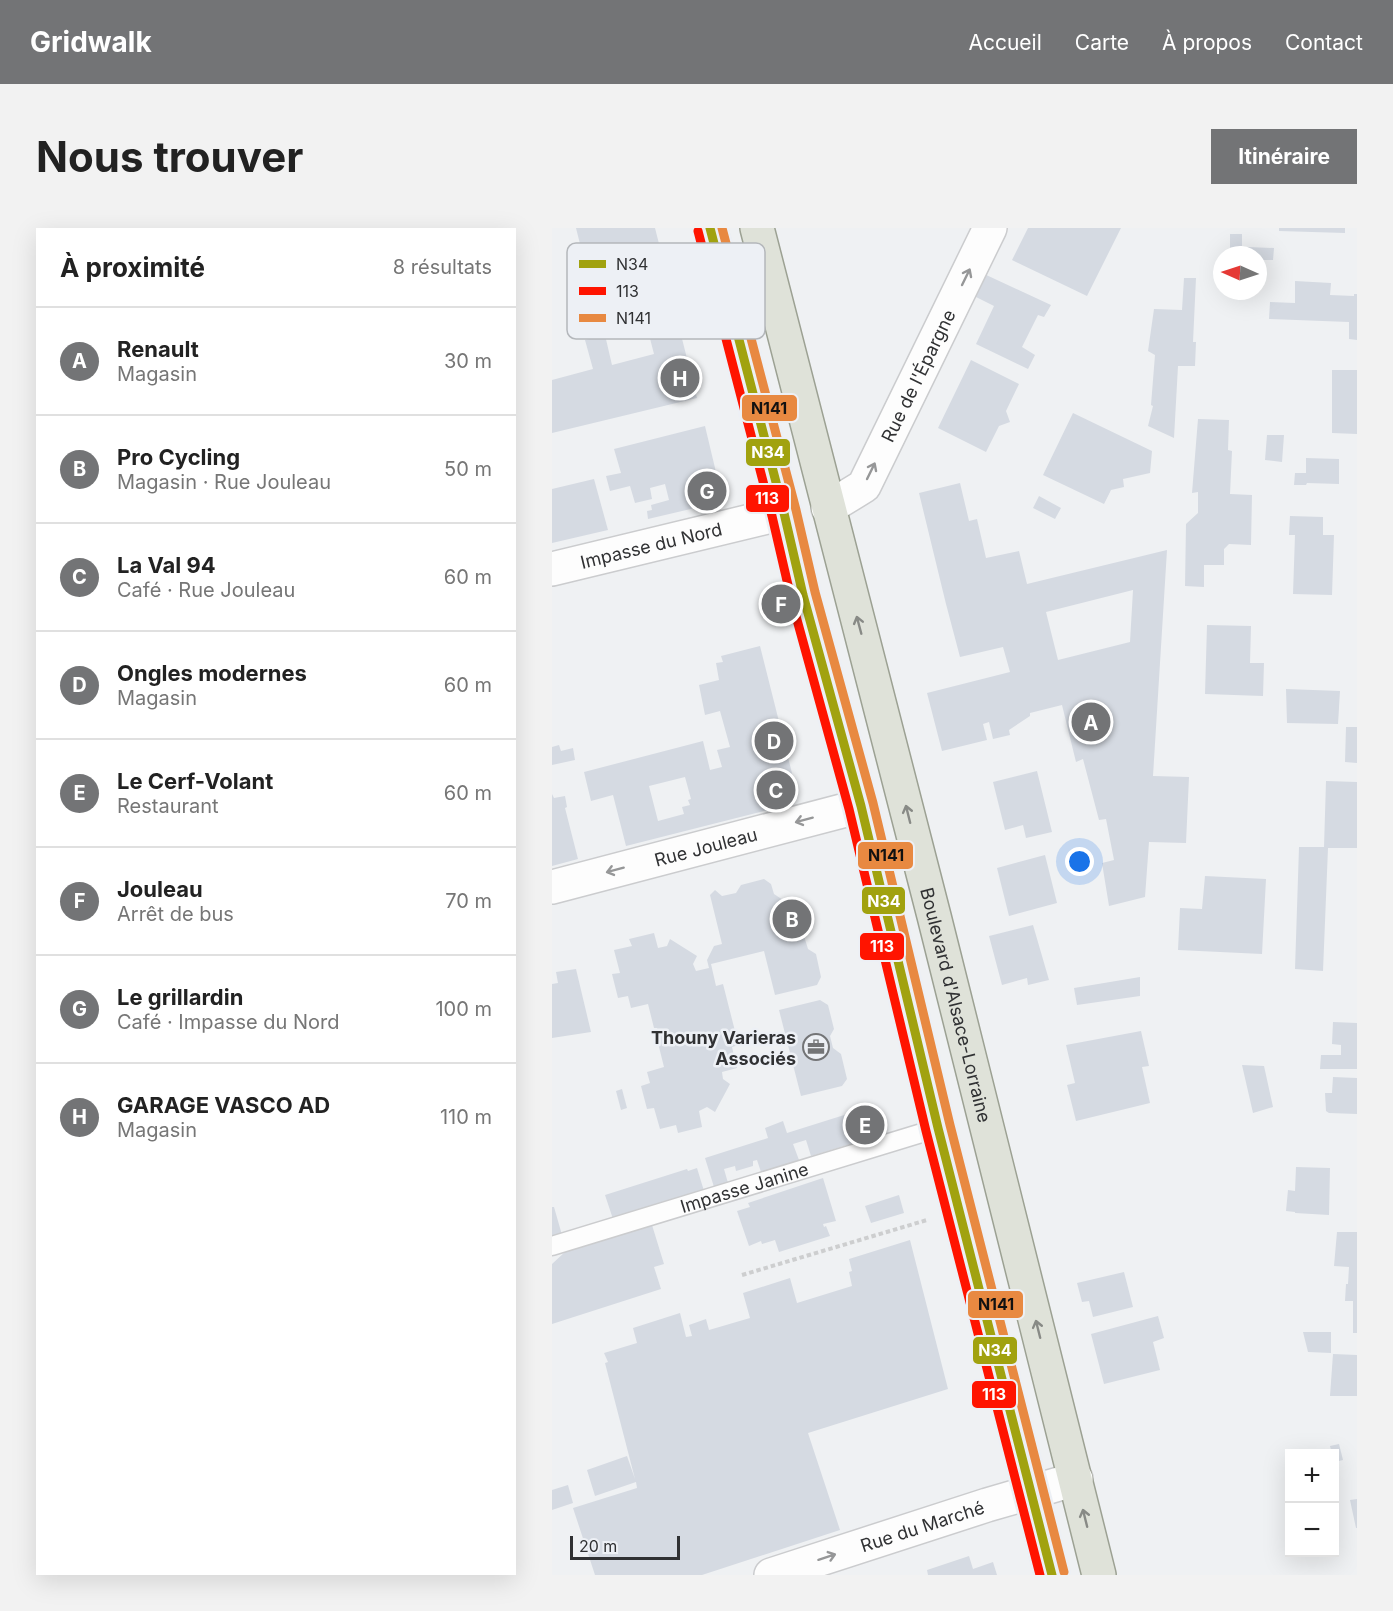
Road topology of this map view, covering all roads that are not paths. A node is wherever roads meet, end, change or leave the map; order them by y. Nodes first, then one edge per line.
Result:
1 (710, 228) edge
2 (757, 228) edge
3 (990, 228) edge
4 (714, 243) edge
5 (761, 243) edge
6 (765, 260) edge
7 (739, 339) edge
8 (828, 508) junction
9 (784, 513) junction
10 (552, 569) edge
11 (861, 806) junction
12 (552, 887) edge
13 (938, 1128) junction
14 (552, 1246) edge
15 (1076, 1479) junction
16 (1031, 1492) junction
17 (771, 1575) edge
18 (1052, 1575) edge
19 (1099, 1575) edge

1 - 4 main road
2 - 5 main road, Boulevard d'Alsace-Lorraine
8 -> 3 street, Rue de l'Épargne
6 - 8 main road, Boulevard d'Alsace-Lorraine
7 - 9 main road
15 -> 8 main road, Boulevard d'Alsace-Lorraine
9 - 10 street, Impasse du Nord
9 - 11 main road
11 -> 12 street, Rue Jouleau
11 - 13 main road
13 - 14 lane, Impasse Janine
13 - 16 main road
15 - 16 street, Rue du Marché
19 -> 15 main road, Boulevard d'Alsace-Lorraine
17 -> 16 street, Rue du Marché
16 - 18 main road

